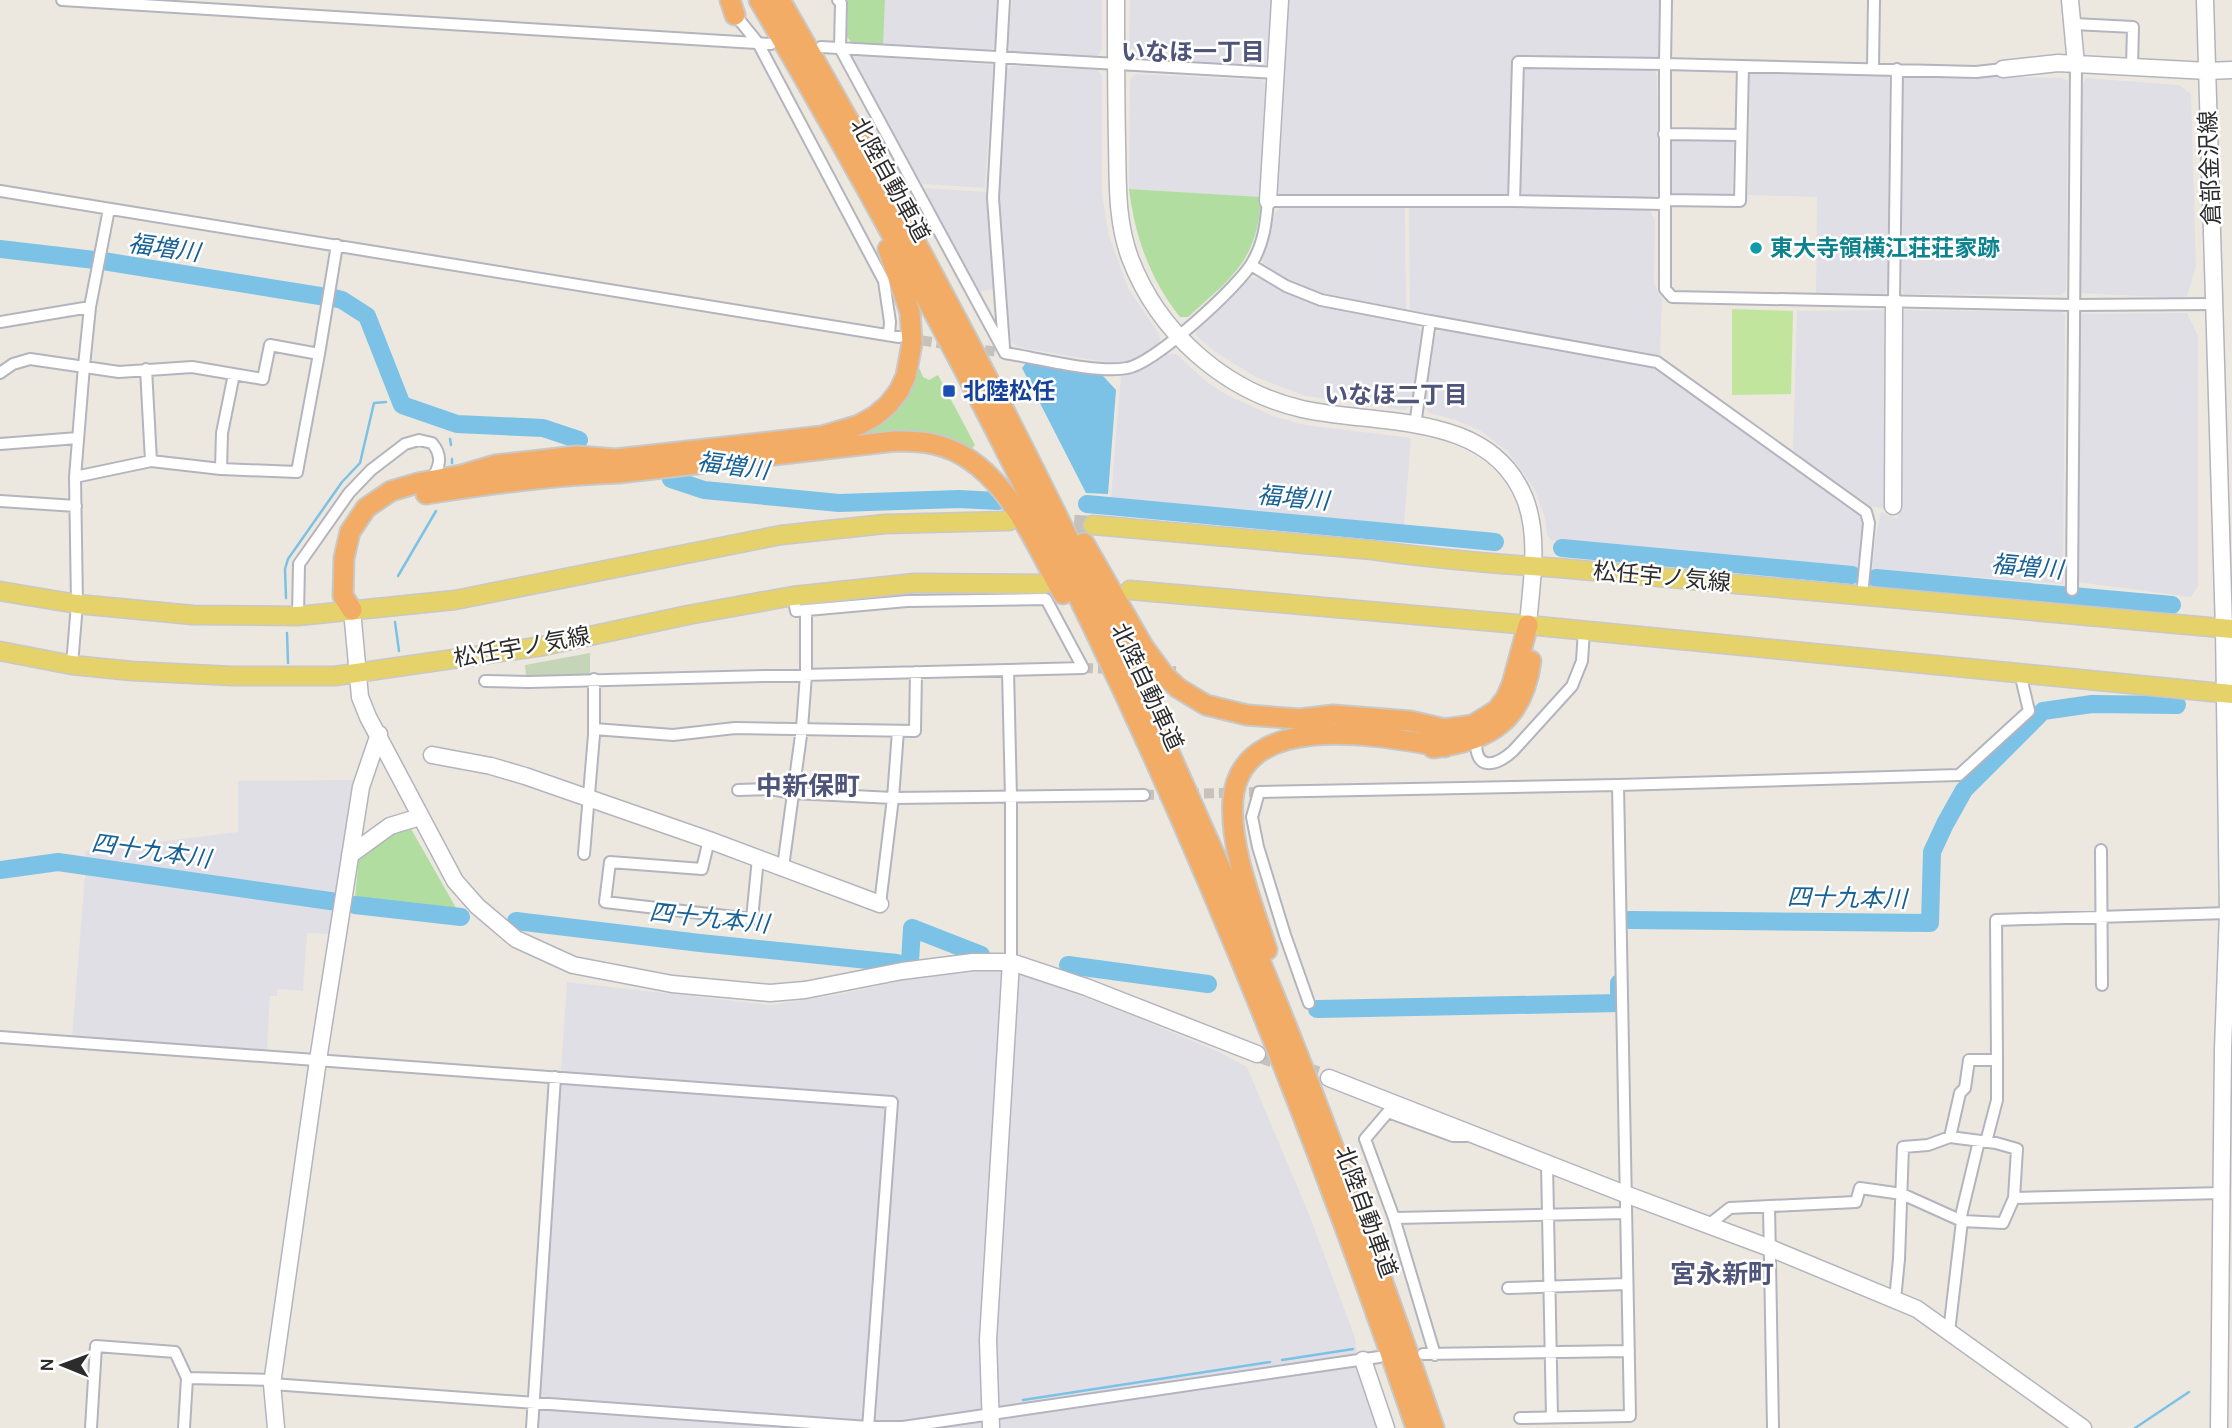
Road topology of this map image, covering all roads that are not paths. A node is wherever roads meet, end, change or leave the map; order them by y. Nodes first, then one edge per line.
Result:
1 (62, 0) edge
2 (759, 0) edge
3 (780, 0) edge
4 (838, 0) edge
5 (1004, 0) edge
6 (1116, 0) edge
7 (1280, 0) edge
8 (1666, 0) edge
9 (1874, 0) edge
10 (2070, 0) edge
11 (2206, 0) edge
12 (206, 5) edge
13 (729, 5) edge
14 (2074, 24) junction
15 (758, 43) junction
16 (771, 44) dead end
17 (821, 47) dead end
18 (840, 48) junction
19 (1001, 58) junction
20 (1116, 64) junction
21 (1665, 64) junction
22 (2076, 64) junction
23 (1743, 66) junction
24 (2132, 67) junction
25 (1873, 68) junction
26 (1897, 69) junction
27 (2003, 69) joint
28 (2232, 70) edge
29 (2208, 71) junction
30 (1275, 73) junction
31 (1664, 134) junction
32 (1741, 135) junction
33 (0, 191) edge
34 (1268, 201) junction
35 (1514, 201) junction
36 (1664, 202) junction
37 (109, 209) junction
38 (337, 245) junction
39 (1251, 265) junction
40 (1894, 302) junction
41 (2214, 304) junction
42 (2074, 305) junction
43 (90, 307) junction
44 (1430, 321) junction
45 (0, 322) edge
46 (1178, 336) junction
47 (1005, 353) junction
48 (318, 354) junction
49 (83, 366) junction
50 (146, 369) junction
51 (0, 373) edge
52 (234, 374) junction
53 (1003, 407) junction
54 (1415, 425) junction
55 (78, 438) junction
56 (0, 444) edge
57 (151, 461) junction
58 (617, 466) junction
59 (221, 470) junction
60 (75, 477) junction
61 (430, 480) junction
62 (462, 482) junction
63 (0, 502) edge
64 (76, 506) junction
65 (1893, 506) dead end
66 (1009, 521) dead end
67 (1093, 525) tunnel mouth
68 (1532, 566) junction
69 (1043, 583) dead end
70 (1130, 590) dead end
71 (2072, 590) dead end
72 (0, 591) edge
73 (793, 596) junction
74 (1862, 596) junction
75 (77, 604) junction
76 (352, 610) junction
77 (806, 610) junction
78 (298, 616) junction
79 (1528, 625) junction
80 (2228, 629) edge
81 (1584, 631) junction
82 (0, 650) edge
83 (72, 664) junction
84 (1008, 670) junction
85 (916, 672) junction
86 (2020, 673) junction
87 (358, 674) junction
88 (806, 675) junction
89 (594, 679) junction
90 (485, 681) dead end
91 (2229, 693) edge
92 (802, 728) junction
93 (1300, 728) junction
94 (594, 729) junction
95 (898, 731) junction
96 (379, 734) junction
97 (1445, 738) junction
98 (1476, 740) junction
99 (432, 755) dead end
100 (1153, 757) junction
101 (1618, 785) junction
102 (738, 790) dead end
103 (793, 793) junction
104 (1144, 795) tunnel mouth
105 (589, 798) junction
106 (893, 798) junction
107 (1011, 798) junction
108 (420, 817) junction
109 (709, 840) junction
110 (2101, 850) dead end
111 (584, 854) dead end
112 (350, 855) junction
113 (758, 858) junction
114 (783, 867) junction
115 (880, 904) joint
116 (2230, 913) edge
117 (2101, 918) junction
118 (1011, 962) junction
119 (2102, 985) dead end
120 (1309, 1003) dead end
121 (0, 1037) edge
122 (1257, 1054) tunnel mouth
123 (318, 1060) junction
124 (1997, 1060) junction
125 (555, 1077) junction
126 (1329, 1078) tunnel mouth
127 (1476, 1136) junction
128 (1950, 1137) junction
129 (1983, 1141) junction
130 (1335, 1150) junction
131 (1547, 1164) junction
132 (2223, 1193) junction
133 (1625, 1194) junction
134 (1902, 1194) junction
135 (2014, 1198) junction
136 (1769, 1206) junction
137 (1626, 1213) junction
138 (1547, 1215) junction
139 (1394, 1218) junction
140 (1961, 1221) junction
141 (1707, 1226) junction
142 (1770, 1248) junction
143 (1627, 1284) junction
144 (1508, 1288) dead end
145 (1549, 1288) junction
146 (1895, 1300) junction
147 (1949, 1332) junction
148 (1629, 1351) junction
149 (1550, 1353) junction
150 (1371, 1358) joint
151 (187, 1378) junction
152 (273, 1382) junction
153 (535, 1402) junction
154 (1552, 1417) junction
155 (1520, 1418) dead end
156 (991, 1421) edge
157 (868, 1427) edge
158 (91, 1428) edge
159 (184, 1428) edge
160 (276, 1428) edge
161 (532, 1428) edge
162 (1387, 1428) edge
163 (1416, 1428) edge
164 (1434, 1428) edge
165 (1773, 1428) edge
166 (2083, 1428) edge
167 (2219, 1428) edge

1 - 12 street
2 - 58 highway
2 - 100 highway, 北陸自動車道
3 - 53 highway, 北陸自動車道
4 - 18 street
5 - 19 street
6 - 20 street
7 - 30 street
8 - 21 street
9 - 25 street
10 - 14 street
11 - 29 street, 倉部金沢線
12 - 15 street
13 - 15 street
14 - 22 street
14 - 24 street
15 - 16 street
15 - 38 street
17 - 18 street
18 - 19 street
18 - 47 street
19 - 20 street
19 - 47 street
20 - 30 street
20 - 46 street
21 - 23 street
21 - 31 street
21 - 35 street
22 - 24 street
22 - 27 street
22 - 42 street
23 - 25 street
23 - 32 street
24 - 29 street
25 - 26 street
26 - 27 street
26 - 40 street
28 - 29 street
29 - 41 street, 倉部金沢線
30 - 34 street
31 - 32 street
31 - 36 street
32 - 36 street
33 - 37 street
34 - 35 street
34 - 39 street
35 - 36 street
36 - 40 street
37 - 38 street
37 - 43 street
38 - 48 street
39 - 44 street
39 - 46 street
40 - 42 street
40 - 65 street
41 - 42 street
41 - 80 street, 倉部金沢線
42 - 71 street
43 - 45 street
43 - 49 street
44 - 54 street
44 - 74 street
46 - 47 street
46 - 54 street
48 - 52 street
48 - 59 street
49 - 50 street
49 - 51 street
49 - 55 street
50 - 52 street
50 - 57 street
52 - 59 street
53 - 93 highway
53 - 130 highway, 北陸自動車道
54 - 68 street
55 - 56 street
55 - 60 street
57 - 59 street
57 - 60 street
58 - 62 highway
58 - 100 highway
60 - 64 street
61 - 62 highway
61 - 76 highway
61 - 78 street
62 - 76 highway
63 - 64 street
64 - 75 street
66 - 76 main road
67 - 68 main road, 松任宇ノ気線
68 - 74 main road, 松任宇ノ気線
68 - 79 street
69 - 73 main road, 松任宇ノ気線
70 - 79 main road
72 - 75 main road
73 - 77 street
73 - 87 main road, 松任宇ノ気線
74 - 80 main road, 松任宇ノ気線
75 - 78 main road
75 - 83 street
76 - 78 main road
76 - 87 street
77 - 84 street
77 - 88 street
79 - 81 main road
79 - 97 highway
79 - 98 highway
80 - 91 street, 倉部金沢線
81 - 86 main road
81 - 98 street
82 - 83 main road, 松任宇ノ気線
83 - 87 main road, 松任宇ノ気線
84 - 85 street
84 - 107 street
85 - 88 street
85 - 95 street
86 - 91 main road
86 - 101 street
87 - 96 street
88 - 89 street
88 - 92 street
89 - 90 street
89 - 94 street
91 - 116 street, 倉部金沢線
92 - 94 street
92 - 95 street
92 - 103 street
93 - 97 highway
93 - 97 highway
93 - 130 highway
94 - 105 street
95 - 106 street
96 - 108 street
96 - 112 street
97 - 98 highway
99 - 105 street
100 - 163 highway, 北陸自動車道
101 - 120 street
101 - 133 street
102 - 103 street
103 - 106 street
103 - 114 street
104 - 107 street
105 - 109 street
105 - 111 street
106 - 107 street
106 - 115 street
107 - 118 street
108 - 112 street
108 - 118 street
109 - 113 street
109 - 113 street
110 - 117 street
112 - 123 street
113 - 114 street
114 - 115 street
116 - 117 street
116 - 132 street, 倉部金沢線
117 - 119 street
117 - 124 street
118 - 122 street
118 - 156 street
121 - 123 street
123 - 125 street
123 - 152 street
124 - 128 street
124 - 129 street
125 - 153 street
125 - 157 street
126 - 127 street
127 - 131 street
127 - 139 street
128 - 129 street
128 - 134 street
129 - 135 street
129 - 140 street
130 - 164 highway, 北陸自動車道
131 - 133 street
131 - 138 street
132 - 135 street
132 - 167 street, 倉部金沢線
133 - 137 street
133 - 141 street
134 - 136 street
134 - 140 street
134 - 146 street
135 - 140 street
136 - 141 street
136 - 142 street
137 - 138 street
137 - 143 street
138 - 139 street
138 - 145 street
139 - 149 street
140 - 147 street
141 - 142 street
142 - 146 street
142 - 165 street
143 - 145 street
143 - 148 street
144 - 145 street
145 - 149 street
146 - 147 street
147 - 166 street
148 - 149 street
148 - 154 street
149 - 154 street
150 - 156 street
150 - 162 street
151 - 152 street
151 - 158 street
151 - 159 street
152 - 153 street
152 - 160 street
153 - 157 street
153 - 161 street
154 - 155 street
156 - 157 street

